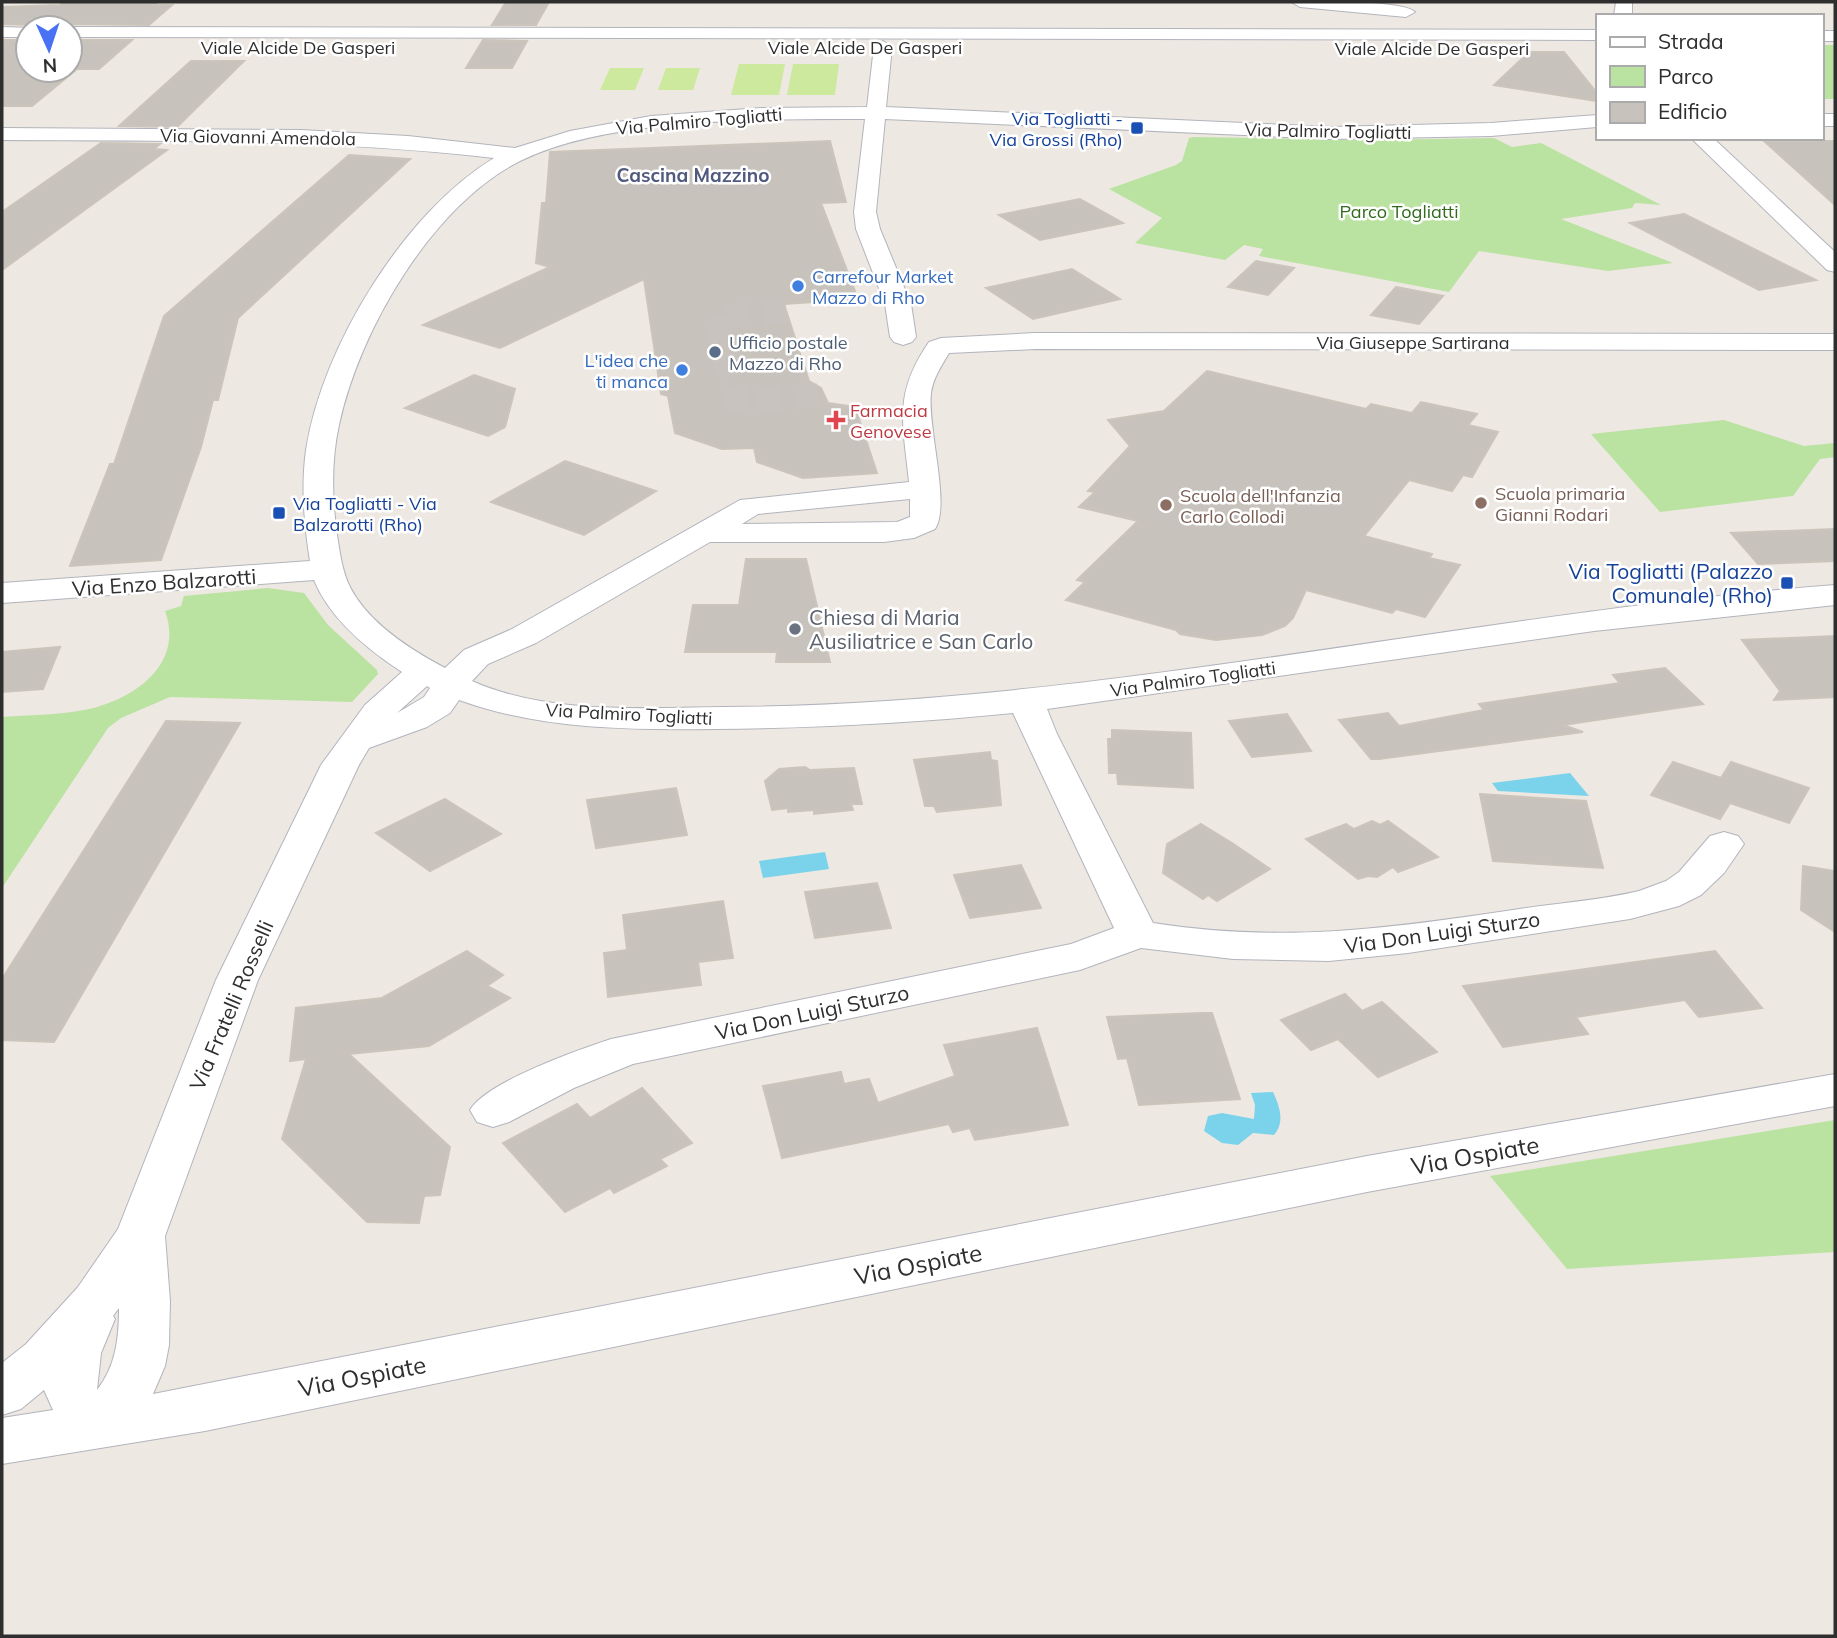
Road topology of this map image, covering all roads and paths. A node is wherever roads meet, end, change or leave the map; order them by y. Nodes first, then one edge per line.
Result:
1 (1300, 2) edge
2 (1454, 17) dead end
3 (84, 32) edge
4 (159, 32) junction
5 (1428, 34) junction
6 (1596, 35) edge
7 (1596, 35) edge
8 (883, 47) junction
9 (1596, 52) edge
10 (877, 111) junction
11 (1596, 121) edge
12 (2, 134) edge
13 (1703, 140) edge
14 (514, 154) junction
15 (1835, 265) edge
16 (898, 304) junction
17 (904, 341) junction
18 (938, 341) junction
19 (1835, 342) edge
20 (920, 380) junction
21 (327, 569) junction
22 (2, 593) edge
23 (1835, 595) edge
24 (524, 636) junction
25 (491, 649) junction
26 (426, 670) junction
27 (1027, 702) junction
28 (512, 705) junction
29 (414, 719) junction
30 (354, 742) junction
31 (1724, 844) dead end
32 (1138, 934) junction
33 (1835, 1090) edge
34 (493, 1110) dead end
35 (140, 1236) junction
36 (96, 1301) junction
37 (2, 1393) edge
38 (88, 1427) junction
39 (2, 1441) edge

1 - 5 street
2 - 7 street
3 - 4 street, Viale Alcide De Gasperi
4 - 5 street, Viale Alcide De Gasperi
4 - 8 street, Viale Alcide De Gasperi
5 - 6 street, Viale Alcide De Gasperi
8 - 9 street, Viale Alcide De Gasperi
8 - 10 street
10 - 11 street, Via Palmiro Togliatti
10 - 14 street, Via Palmiro Togliatti
10 - 16 street
12 - 14 street, Via Giovanni Amendola
13 - 15 street
14 - 21 street, Via Palmiro Togliatti
16 - 17 street
16 - 18 street
17 - 18 street, Via Giuseppe Sartirana
17 - 20 street
18 - 19 street, Via Giuseppe Sartirana
18 - 20 street
20 - 24 street
21 - 22 street, Via Enzo Balzarotti
21 - 26 street, Via Palmiro Togliatti
23 - 27 street, Via Palmiro Togliatti
24 - 25 street
24 - 26 street
25 - 26 street
25 - 26 street
26 - 28 street, Via Palmiro Togliatti
26 - 29 street
26 - 30 street, Via Fratelli Rosselli
27 - 28 street, Via Palmiro Togliatti
27 - 32 street
28 - 29 street
29 - 30 street
30 - 35 street, Via Fratelli Rosselli
31 - 32 street, Via Don Luigi Sturzo
32 - 34 street, Via Don Luigi Sturzo
33 - 38 street, Via Ospiate
35 - 36 street, Via Fratelli Rosselli
35 - 38 street, Via Fratelli Rosselli
36 - 37 street, Via Fratelli Rosselli
36 - 38 street, Via Fratelli Rosselli
38 - 39 street, Via Ospiate

